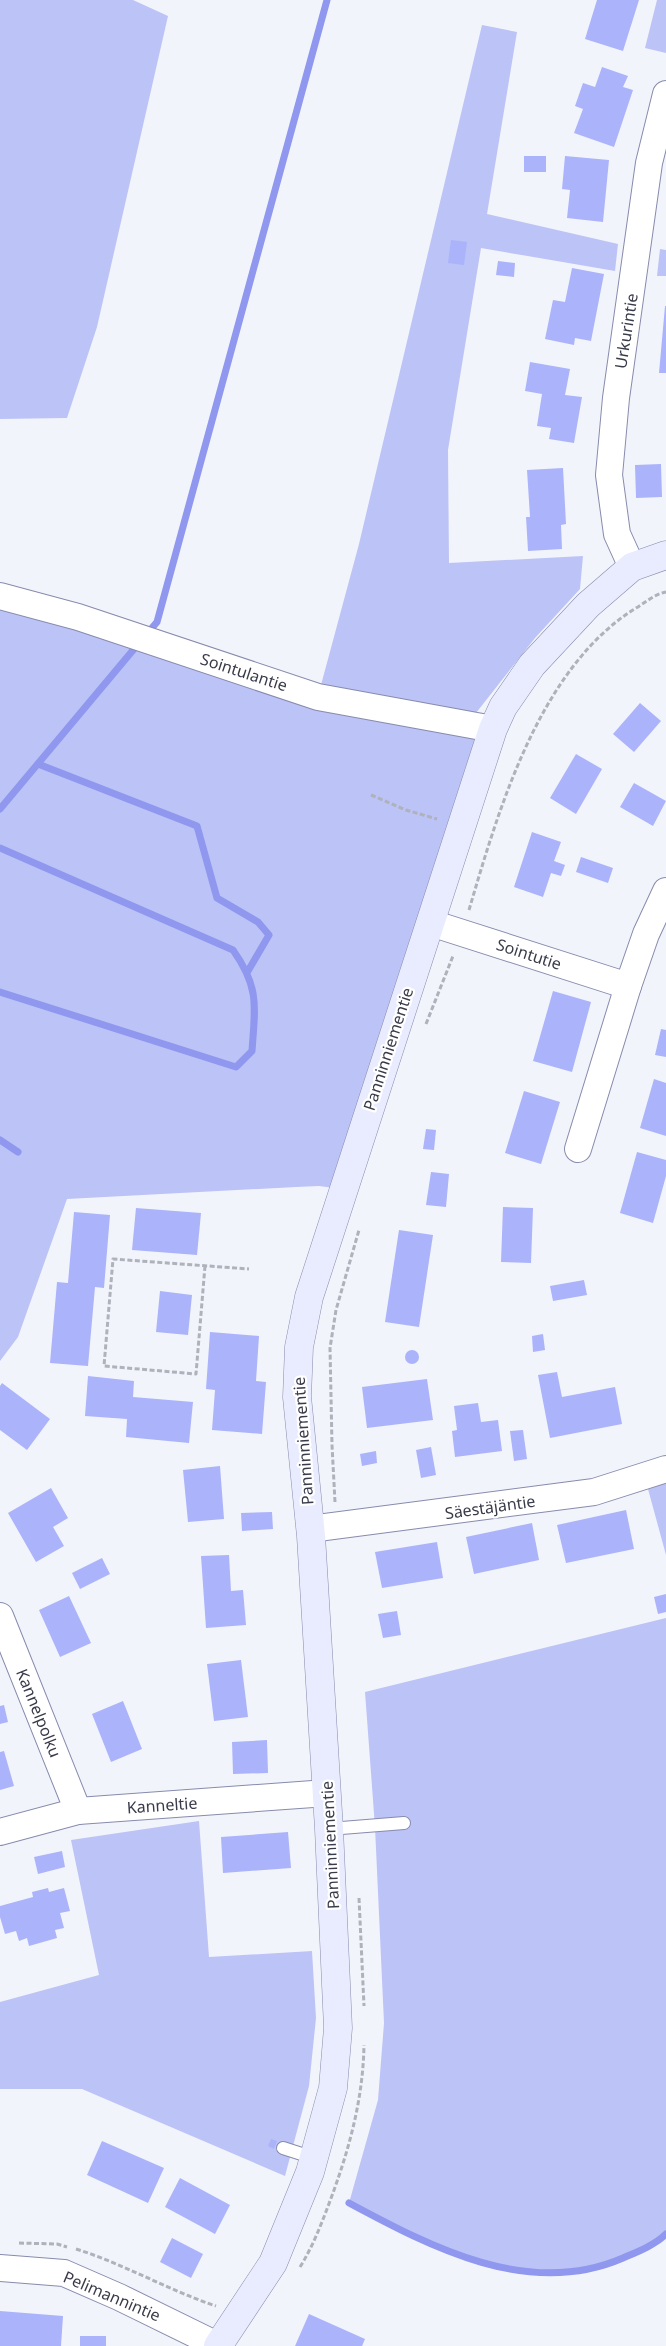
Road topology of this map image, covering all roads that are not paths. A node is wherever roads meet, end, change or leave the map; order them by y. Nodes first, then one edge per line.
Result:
1 (666, 94) edge
2 (666, 555) edge
3 (632, 567) junction
4 (0, 596) edge
5 (493, 729) junction
6 (666, 891) edge
7 (431, 923) junction
8 (628, 986) junction
9 (578, 1149) dead end
10 (666, 1469) edge
11 (310, 1529) junction
12 (0, 1616) edge
13 (327, 1793) junction
14 (78, 1811) junction
15 (404, 1823) dead end
16 (330, 1829) junction
17 (0, 1832) edge
18 (283, 2148) dead end
19 (314, 2158) junction
20 (0, 2268) edge
21 (218, 2346) edge

1 - 3 street, Urkurintie
2 - 3 street, Panninniementie
3 - 5 street, Panninniementie
4 - 5 street, Sointulantie
5 - 7 street, Panninniementie
6 - 8 street
7 - 8 street, Sointutie
7 - 11 street, Panninniementie
8 - 9 street
10 - 11 street, Säestäjäntie
11 - 13 street, Panninniementie
12 - 14 street, Kannelpolku
13 - 14 street, Kanneltie
13 - 16 street, Panninniementie
14 - 17 street, Kanneltie
15 - 16 lane
16 - 19 street, Panninniementie
18 - 19 lane
19 - 21 street, Panninniementie
20 - 21 street, Pelimannintie

